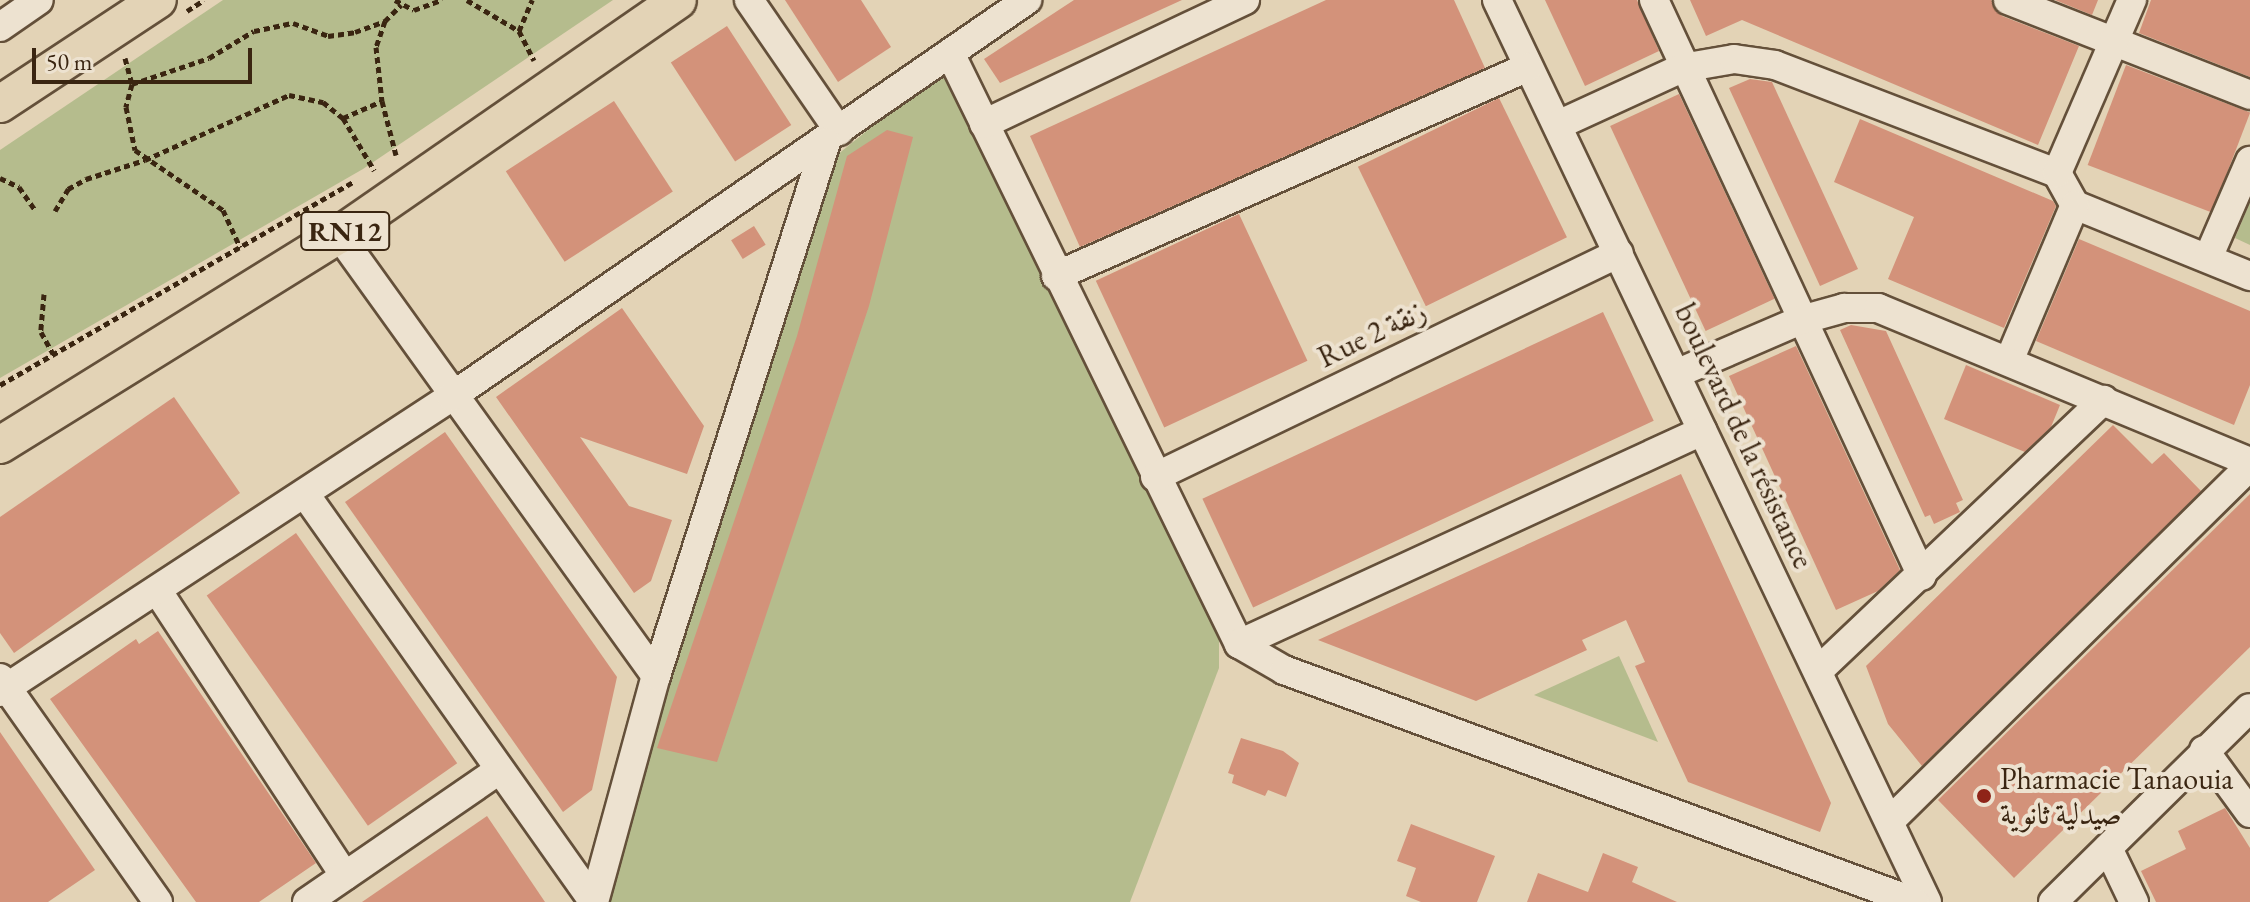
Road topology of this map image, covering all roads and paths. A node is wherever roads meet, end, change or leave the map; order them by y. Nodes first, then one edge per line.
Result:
1 (39, 0) edge
2 (158, 0) edge
3 (442, 0) edge
4 (467, 0) edge
5 (532, 0) edge
6 (678, 0) edge
7 (749, 0) edge
8 (1027, 0) edge
9 (1245, 0) edge
10 (1497, 0) edge
11 (1654, 0) edge
12 (2008, 0) edge
13 (2132, 0) edge
14 (398, 2) edge
15 (385, 21) junction
16 (0, 27) edge
17 (519, 31) junction
18 (2114, 43) junction
19 (547, 53) dead end
20 (950, 53) junction
21 (123, 54) dead end
22 (534, 61) junction
23 (1528, 67) junction
24 (1682, 68) junction
25 (522, 70) dead end
26 (132, 84) junction
27 (2250, 95) edge
28 (382, 101) junction
29 (0, 104) edge
30 (343, 118) junction
31 (984, 124) junction
32 (1558, 125) junction
33 (832, 137) junction
34 (409, 146) dead end
35 (396, 155) junction
36 (145, 160) junction
37 (2250, 161) edge
38 (374, 170) junction
39 (2057, 173) junction
40 (0, 178) edge
41 (2075, 205) junction
42 (35, 210) dead end
43 (55, 211) dead end
44 (339, 235) junction
45 (240, 247) junction
46 (1619, 253) junction
47 (2208, 258) junction
48 (1056, 276) junction
49 (2250, 276) edge
50 (44, 294) dead end
51 (1801, 320) junction
52 (53, 355) junction
53 (2009, 361) junction
54 (1678, 373) junction
55 (0, 385) edge
56 (451, 397) junction
57 (2104, 400) junction
58 (1702, 431) junction
59 (0, 445) edge
60 (2250, 464) edge
61 (1155, 477) junction
62 (305, 494) junction
63 (1922, 576) junction
64 (157, 590) junction
65 (1239, 644) junction
66 (1818, 671) junction
67 (656, 676) junction
68 (2, 686) edge
69 (2250, 708) edge
70 (2204, 750) junction
71 (499, 770) junction
72 (2250, 813) edge
73 (1890, 821) junction
74 (2108, 848) junction
75 (345, 876) junction
76 (158, 902) edge
77 (307, 902) edge
78 (594, 902) edge
79 (1915, 902) edge
80 (1927, 902) edge
81 (2053, 902) edge
82 (2134, 902) edge

1 - 16 street
2 - 29 main road
3 - 14 path
4 - 17 path
5 - 17 path
6 - 44 main road, RN12
7 - 33 street
8 - 20 street
9 - 31 street
10 - 23 street, boulevard de la résistance
11 - 24 street
12 - 18 street
13 - 18 street
14 - 15 path
15 - 26 path
15 - 28 path
17 - 22 path
18 - 27 street
18 - 39 street
19 - 22 path
20 - 31 street
20 - 33 street
21 - 26 path
22 - 25 path
23 - 32 street, boulevard de la résistance
23 - 48 street
24 - 32 street
24 - 39 street
24 - 51 street
26 - 36 path
28 - 30 path
28 - 35 path
30 - 36 path
30 - 38 path
31 - 48 street
32 - 46 street, boulevard de la résistance
33 - 56 street
33 - 67 street
34 - 35 path
35 - 38 path
36 - 43 path
36 - 45 path
37 - 47 street
38 - 45 path
39 - 41 street
40 - 42 path
41 - 47 street
41 - 53 street
44 - 56 street
44 - 59 main road, RN12
45 - 52 path
46 - 54 street, boulevard de la résistance
46 - 61 street, Rue 2 زنقة
47 - 49 street
48 - 61 street
50 - 52 path
51 - 53 street
51 - 54 street
51 - 63 street
52 - 55 path
53 - 57 street
54 - 58 street, boulevard de la résistance
56 - 62 street
56 - 67 street
57 - 60 street
57 - 63 street
58 - 65 street
58 - 66 street, boulevard de la résistance
60 - 73 street
61 - 65 street
62 - 64 street
62 - 71 street
63 - 66 street
64 - 68 street
64 - 75 street
65 - 79 street
66 - 73 street, boulevard de la résistance
67 - 78 street
68 - 76 street
69 - 70 street
70 - 72 street
70 - 74 street
71 - 75 street
71 - 78 street
73 - 80 street, boulevard de la résistance
74 - 81 street
74 - 82 street
75 - 77 street

